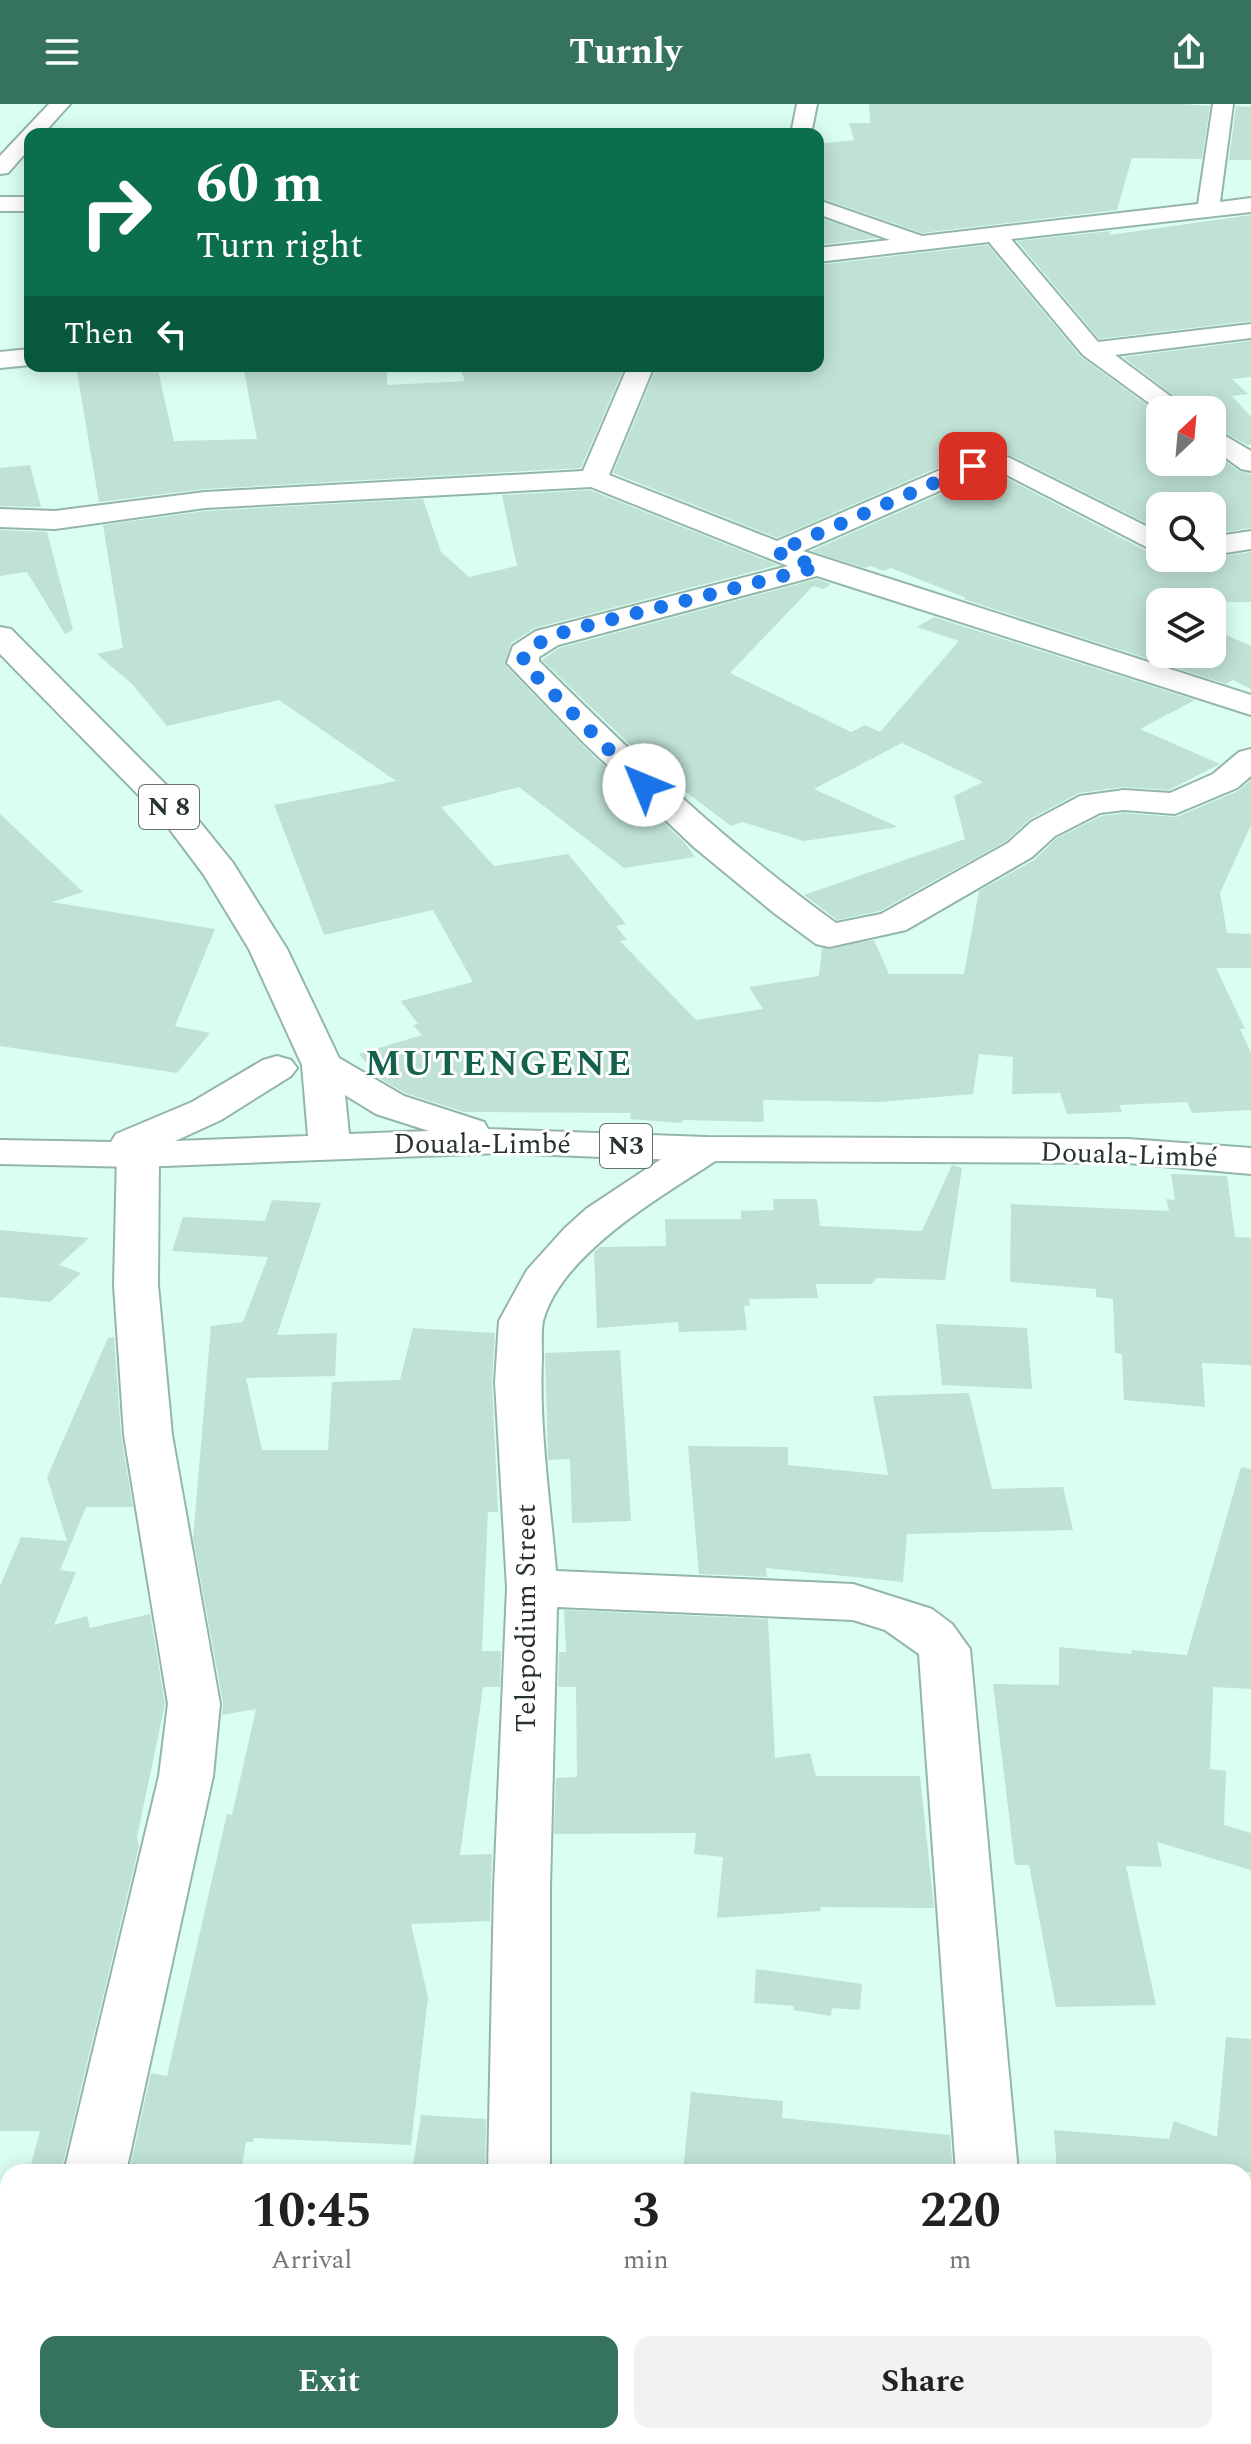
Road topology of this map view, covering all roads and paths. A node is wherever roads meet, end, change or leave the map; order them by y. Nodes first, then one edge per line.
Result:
1 (60, 104) edge
2 (807, 104) edge
3 (1223, 104) edge
4 (38, 128) edge
5 (802, 128) edge
6 (24, 142) edge
7 (0, 168) edge
8 (0, 204) edge
9 (24, 204) edge
10 (1251, 205) edge
11 (824, 209) edge
12 (1208, 209) junction
13 (996, 236) junction
14 (923, 244) junction
15 (824, 254) edge
16 (1251, 331) edge
17 (1092, 350) junction
18 (24, 358) edge
19 (0, 360) edge
20 (639, 372) edge
21 (1156, 396) edge
22 (1226, 446) edge
23 (1251, 463) edge
24 (594, 479) junction
25 (0, 518) edge
26 (1146, 538) edge
27 (1251, 540) edge
28 (1226, 544) edge
29 (776, 552) junction
30 (818, 567) junction
31 (1, 640) edge
32 (1251, 705) edge
33 (1251, 759) edge
34 (294, 1011) junction
35 (322, 1065) junction
36 (277, 1068) junction
37 (500, 1141) junction
38 (330, 1147) junction
39 (273, 1149) junction
40 (705, 1149) junction
41 (0, 1152) edge
42 (74, 1154) junction
43 (138, 1155) junction
44 (1251, 1161) edge
45 (532, 1588) junction
46 (97, 2164) edge
47 (519, 2164) edge
48 (986, 2164) edge

1 - 4 main road
2 - 5 main road
3 - 12 main road
6 - 7 main road
8 - 9 main road
10 - 12 main road
11 - 14 main road
12 - 13 main road
13 - 14 main road
13 - 17 main road
14 - 15 main road
16 - 17 main road
17 - 21 main road
18 - 19 main road
20 - 24 main road
22 - 23 main road
24 - 25 main road
24 - 29 main road
26 - 29 main road
27 - 28 main road
29 - 30 main road
30 - 32 main road
30 - 33 main road
31 - 34 main road, N 8
34 - 35 main road, N 8
34 - 36 main road
35 - 37 main road
35 - 38 main road, N 8
36 - 39 main road
36 - 42 main road
37 - 38 main road, Douala-Limbé / N3
37 - 40 main road, Douala-Limbé / N3
38 - 39 main road, Douala-Limbé / N3
39 - 43 main road, Douala-Limbé / N3
40 - 44 main road, Douala-Limbé / N3
40 - 45 main road, Telepodium Street
41 - 42 main road, Douala-Limbé / N3
42 - 43 main road, Douala-Limbé / N3
43 - 46 main road
45 - 47 main road, Telepodium Street
45 - 48 main road

